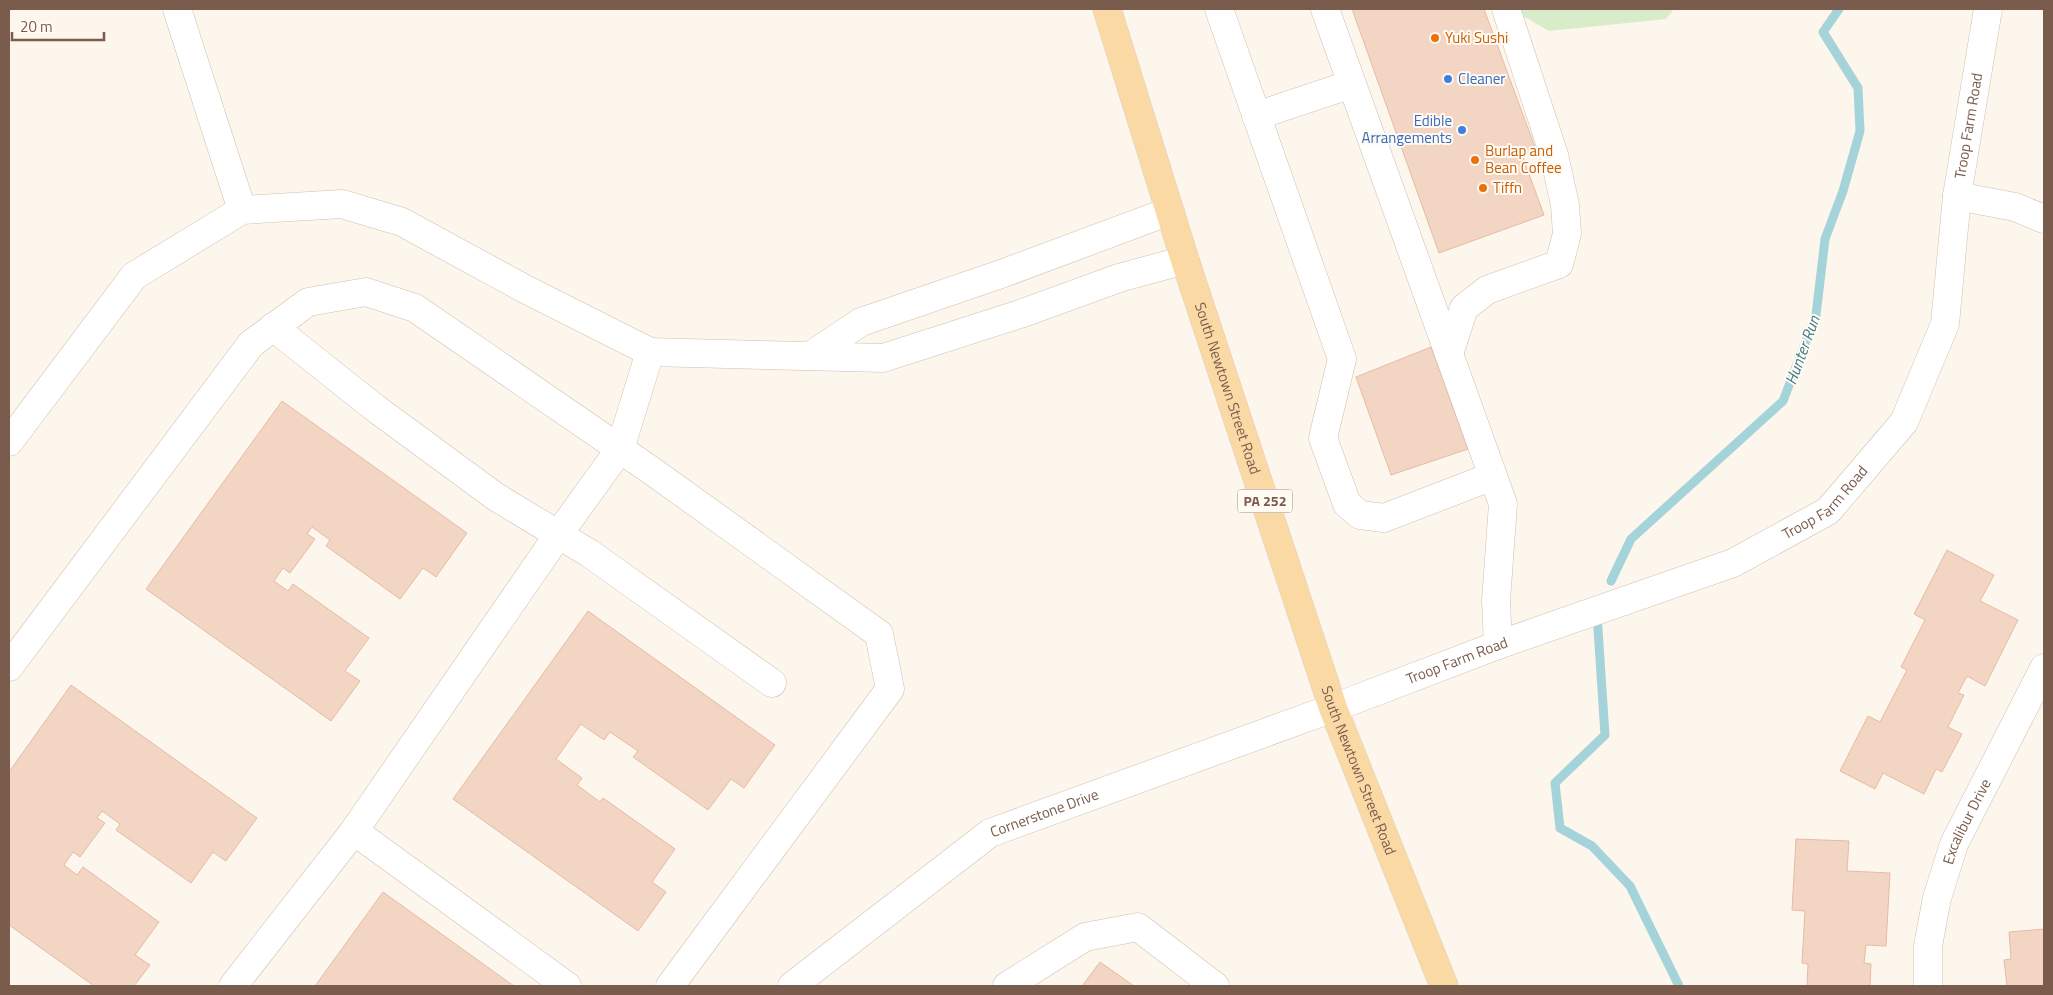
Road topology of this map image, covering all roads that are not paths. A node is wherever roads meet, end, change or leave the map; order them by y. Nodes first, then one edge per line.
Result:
1 (177, 9) edge
2 (1106, 9) edge
3 (1219, 9) edge
4 (1325, 9) edge
5 (1506, 9) edge
6 (1988, 9) edge
7 (1352, 84) junction
8 (1256, 116) junction
9 (1957, 196) junction
10 (242, 210) junction
11 (1170, 211) junction
12 (2044, 219) edge
13 (1185, 260) junction
14 (273, 327) junction
15 (650, 352) junction
16 (1449, 354) junction
17 (810, 356) junction
18 (9, 442) edge
19 (620, 449) junction
20 (1493, 476) junction
21 (558, 535) junction
22 (1498, 645) junction
23 (9, 667) edge
24 (2044, 668) edge
25 (772, 682) dead end
26 (1333, 708) junction
27 (354, 831) junction
28 (233, 986) edge
29 (567, 986) edge
30 (670, 986) edge
31 (792, 986) edge
32 (1008, 986) edge
33 (1215, 986) edge
34 (1444, 986) edge
35 (1928, 986) edge

1 - 10 street
2 - 11 main road, South Newtown Street Road / PA 252
3 - 8 street
4 - 7 street
5 - 16 street
6 - 9 street, Troop Farm Road
7 - 8 street
7 - 16 street
8 - 20 street
9 - 12 street
9 - 22 street, Troop Farm Road
10 - 15 street
10 - 18 street
11 - 13 main road, South Newtown Street Road / PA 252
11 - 17 street
13 - 17 street
13 - 26 main road, South Newtown Street Road / PA 252
14 - 19 street
14 - 21 street
14 - 23 street
15 - 17 street
15 - 19 street
16 - 20 street
19 - 21 street
19 - 30 street
20 - 22 street
21 - 25 street
21 - 27 street
22 - 26 street, Troop Farm Road
24 - 35 street, Excalibur Drive
26 - 31 street, Cornerstone Drive
26 - 34 main road, South Newtown Street Road / PA 252
27 - 28 street
27 - 29 street
32 - 33 street

